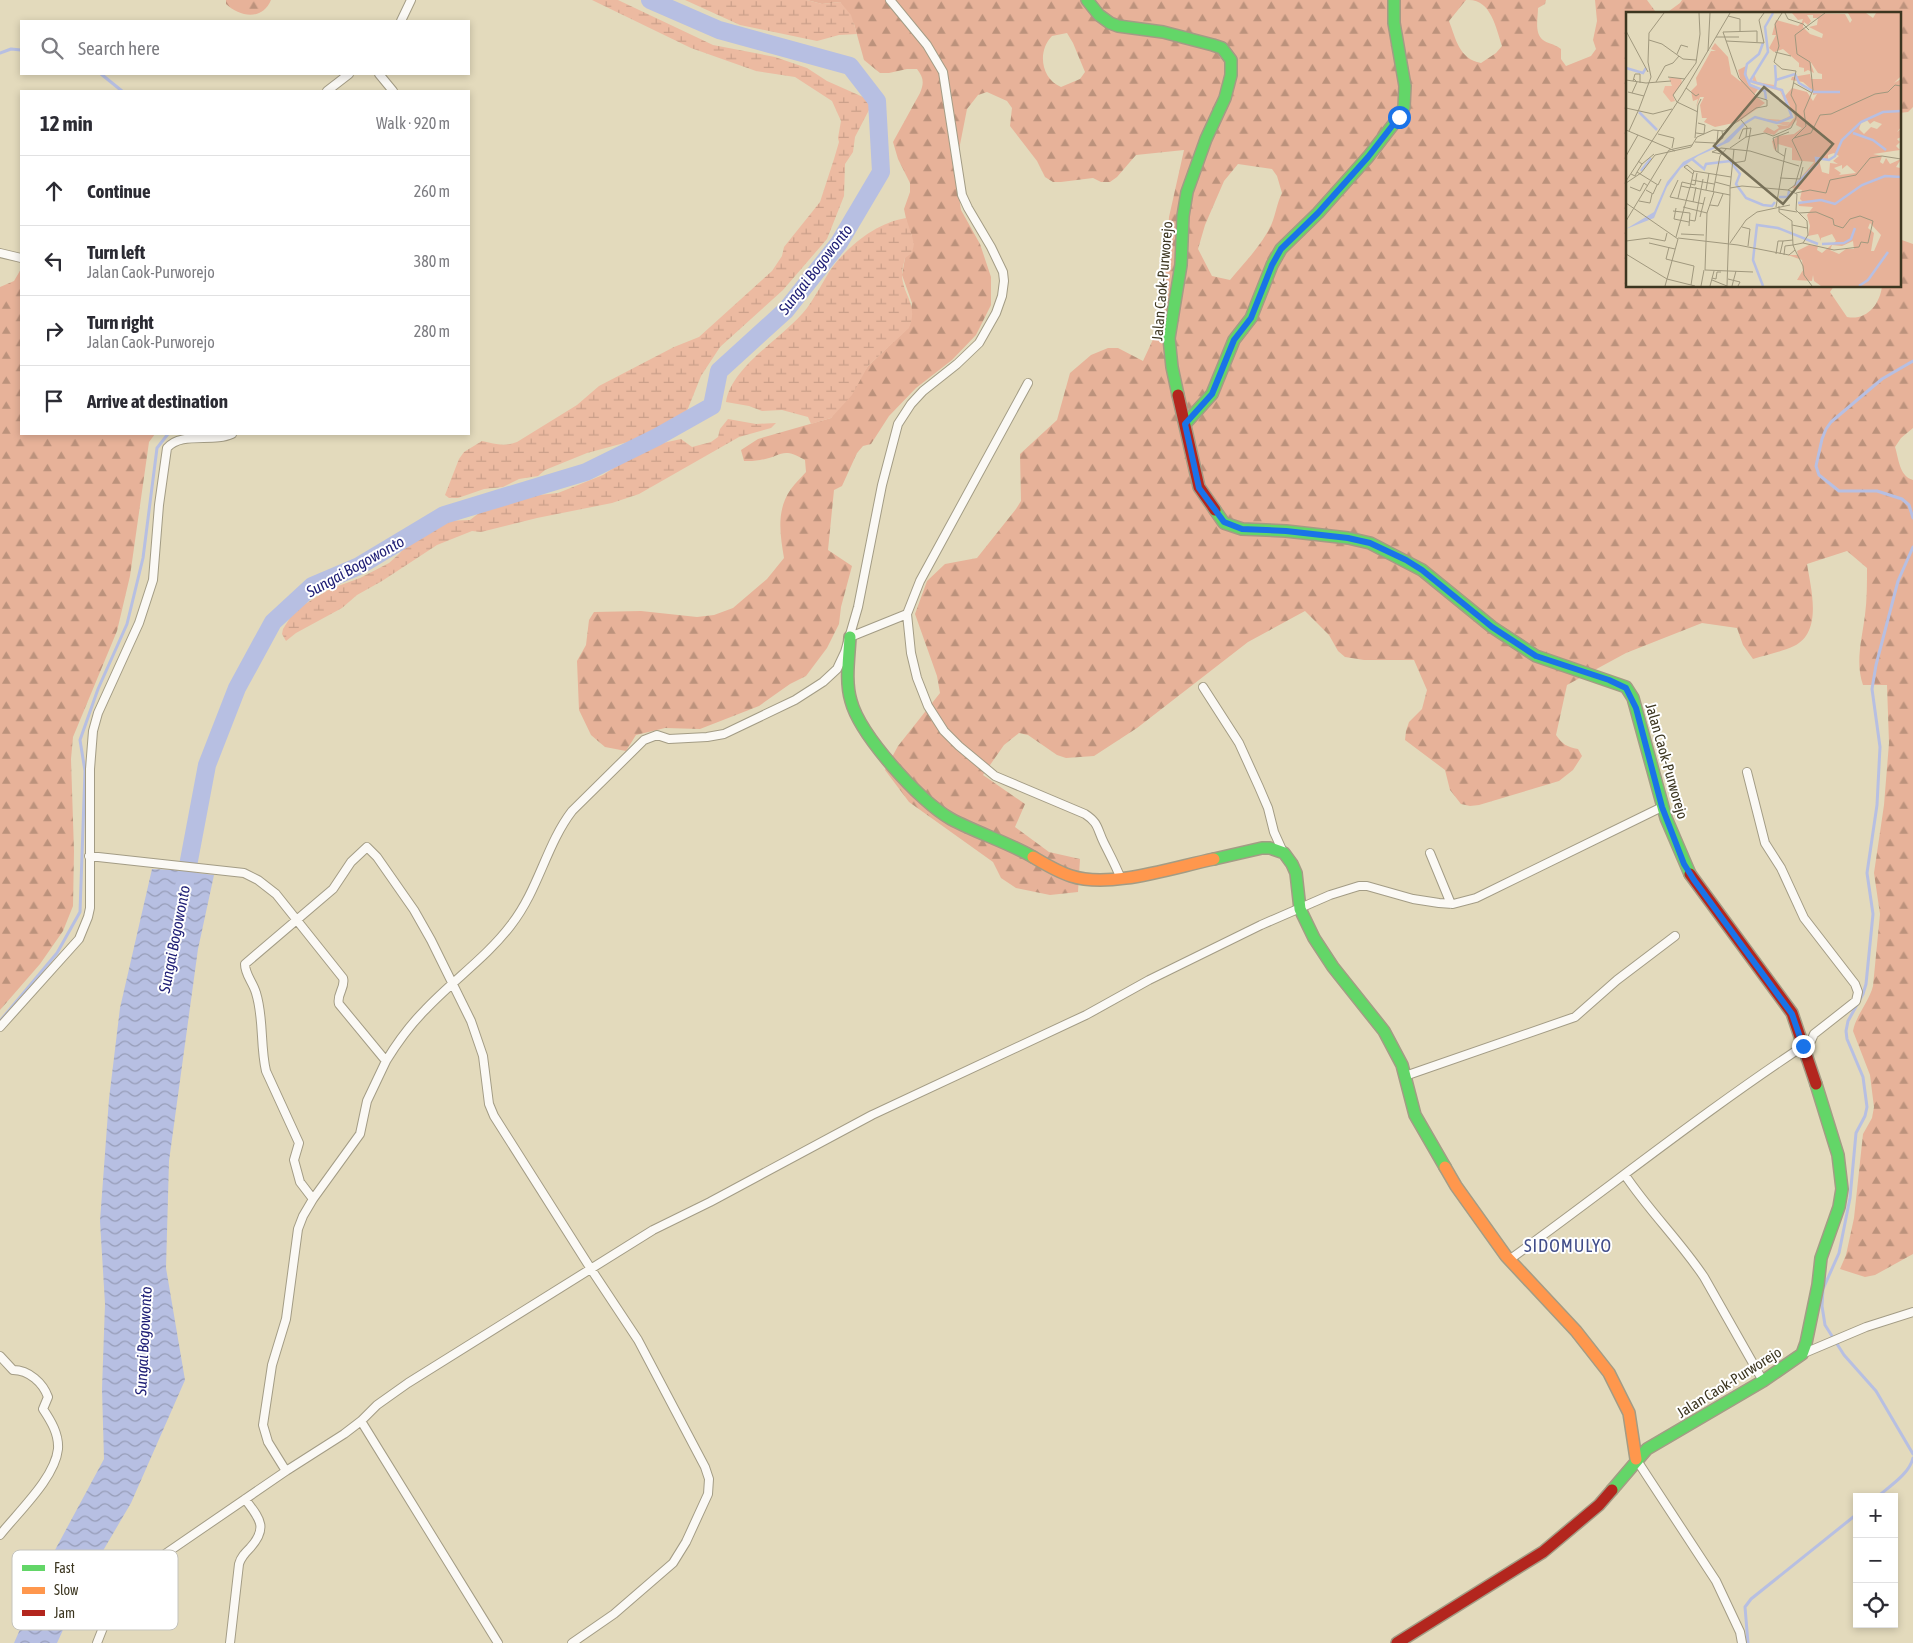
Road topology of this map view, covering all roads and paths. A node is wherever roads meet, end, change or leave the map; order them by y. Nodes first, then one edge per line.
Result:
1 (411, 0) edge
2 (890, 0) edge
3 (1087, 0) edge
4 (1394, 0) edge
5 (401, 20) edge
6 (348, 75) edge
7 (380, 75) edge
8 (328, 90) edge
9 (392, 90) edge
10 (0, 253) edge
11 (20, 258) edge
12 (1028, 383) dead end
13 (1185, 424) junction
14 (228, 435) edge
15 (907, 614) junction
16 (854, 635) junction
17 (1202, 687) dead end
18 (1747, 772) dead end
19 (1662, 807) junction
20 (1282, 849) junction
21 (1430, 853) dead end
22 (90, 856) junction
23 (1120, 878) junction
24 (1451, 904) junction
25 (1300, 908) junction
26 (298, 921) junction
27 (1675, 936) dead end
28 (452, 984) junction
29 (0, 1027) edge
30 (1803, 1046) junction
31 (386, 1061) junction
32 (1405, 1076) junction
33 (1625, 1175) junction
34 (313, 1200) junction
35 (1509, 1260) junction
36 (591, 1269) junction
37 (1913, 1312) edge
38 (1802, 1354) junction
39 (0, 1356) edge
40 (1764, 1381) junction
41 (361, 1421) junction
42 (1636, 1459) junction
43 (286, 1471) junction
44 (246, 1499) junction
45 (0, 1535) edge
46 (174, 1550) edge
47 (101, 1630) edge
48 (96, 1643) edge
49 (230, 1643) edge
50 (498, 1643) edge
51 (572, 1643) edge
52 (1397, 1643) edge
53 (1742, 1643) edge

1 - 5 street
2 - 16 street
3 - 13 street, Jalan Caok-Purworejo
4 - 13 street
6 - 8 street
7 - 9 street
10 - 11 street
12 - 15 street
13 - 19 street, Jalan Caok-Purworejo
14 - 22 street
15 - 16 street
15 - 23 street
16 - 23 street
16 - 28 street
17 - 20 street
18 - 30 street
19 - 24 street
19 - 30 street, Jalan Caok-Purworejo
20 - 23 street
20 - 25 street
21 - 24 street
22 - 26 street
22 - 29 street
24 - 25 street
25 - 32 street
25 - 36 street
26 - 28 street
26 - 31 street
26 - 34 street
27 - 32 street
28 - 31 street
28 - 36 street
30 - 33 street
30 - 38 street, Jalan Caok-Purworejo
31 - 34 street
32 - 35 street
33 - 35 street
33 - 40 street
34 - 43 street
35 - 42 street
36 - 41 street
36 - 51 street
37 - 38 street
38 - 40 street, Jalan Caok-Purworejo
39 - 45 street
40 - 42 street, Jalan Caok-Purworejo
41 - 43 street
41 - 50 street
42 - 52 street, Jalan Caok-Purworejo
42 - 53 street
43 - 44 street
44 - 46 street
44 - 49 street
47 - 48 street

